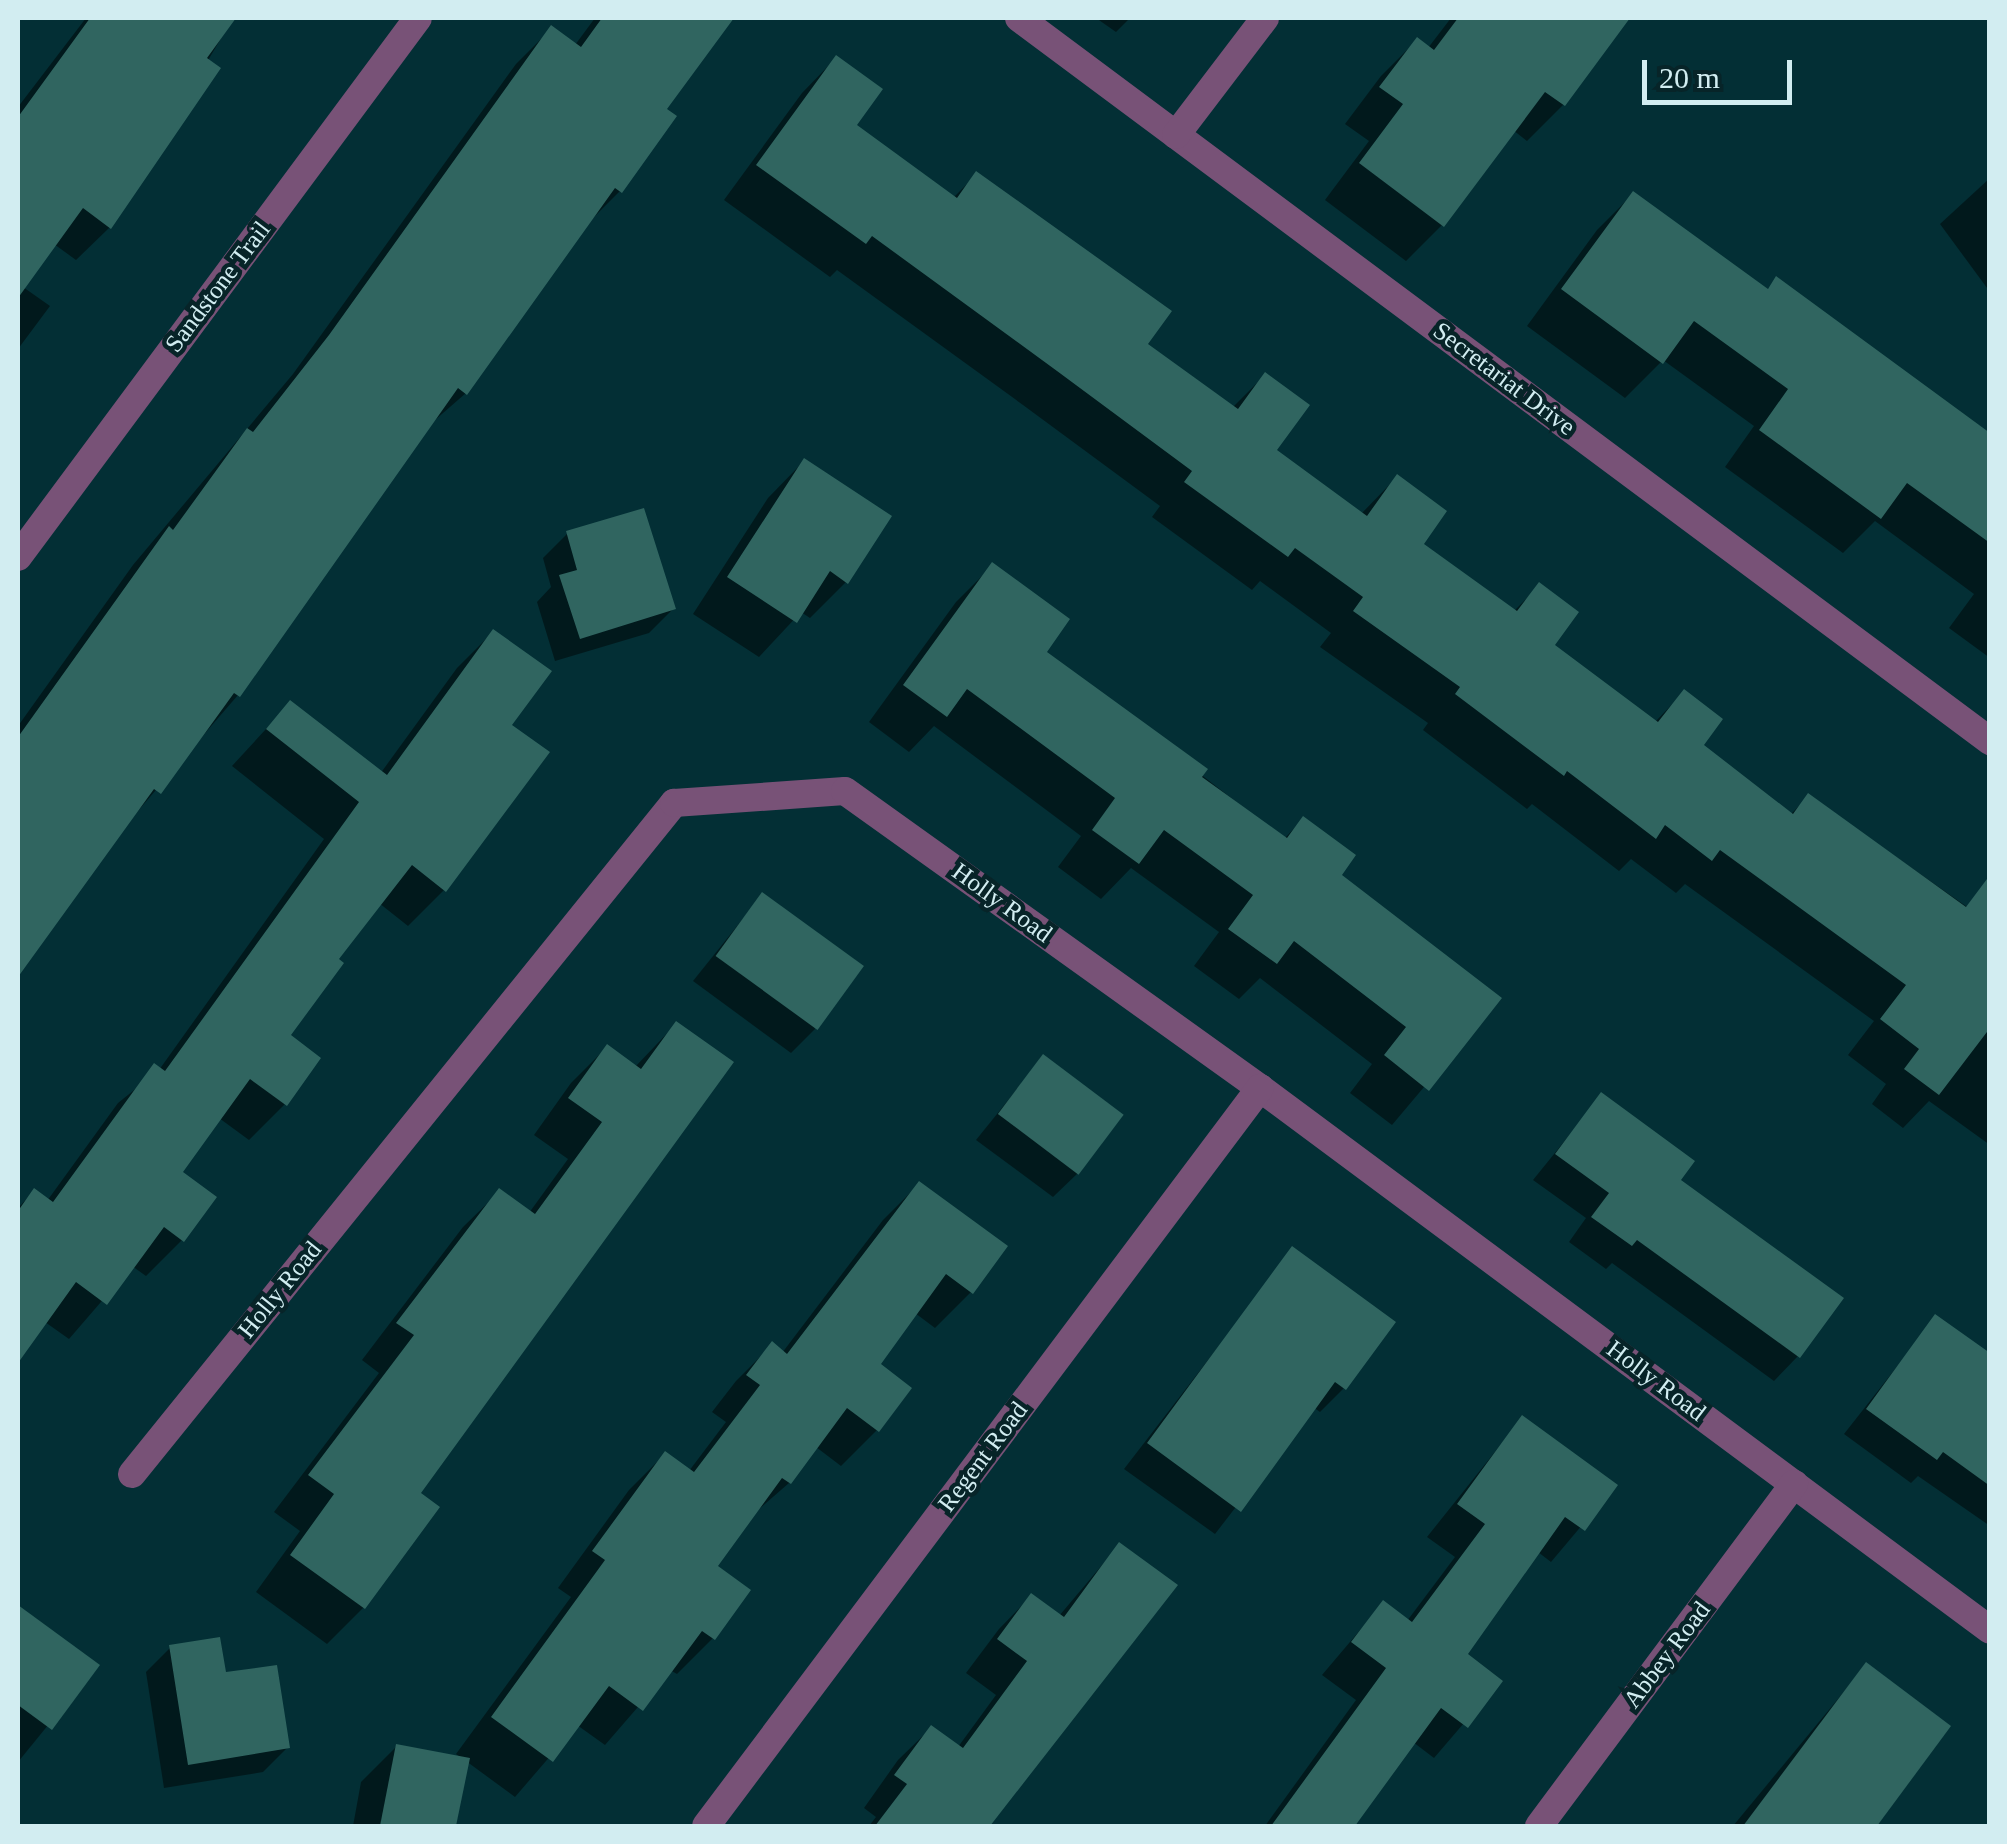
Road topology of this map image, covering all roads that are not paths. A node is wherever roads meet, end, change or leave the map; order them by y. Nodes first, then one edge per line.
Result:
1 (418, 18) edge
2 (1019, 18) edge
3 (1265, 18) edge
4 (1176, 135) junction
5 (18, 557) edge
6 (1990, 741) edge
7 (1260, 1088) junction
8 (132, 1474) dead end
9 (1794, 1484) junction
10 (1990, 1630) edge
11 (706, 1826) edge
12 (1538, 1826) edge

1 - 5 street, Sandstone Trail
2 - 4 street, Secretariat Drive
3 - 4 street
4 - 6 street, Secretariat Drive
7 - 8 street, Holly Road
7 - 9 street, Holly Road
7 - 11 street, Regent Road
9 - 10 street, Holly Road
9 - 12 street, Abbey Road

